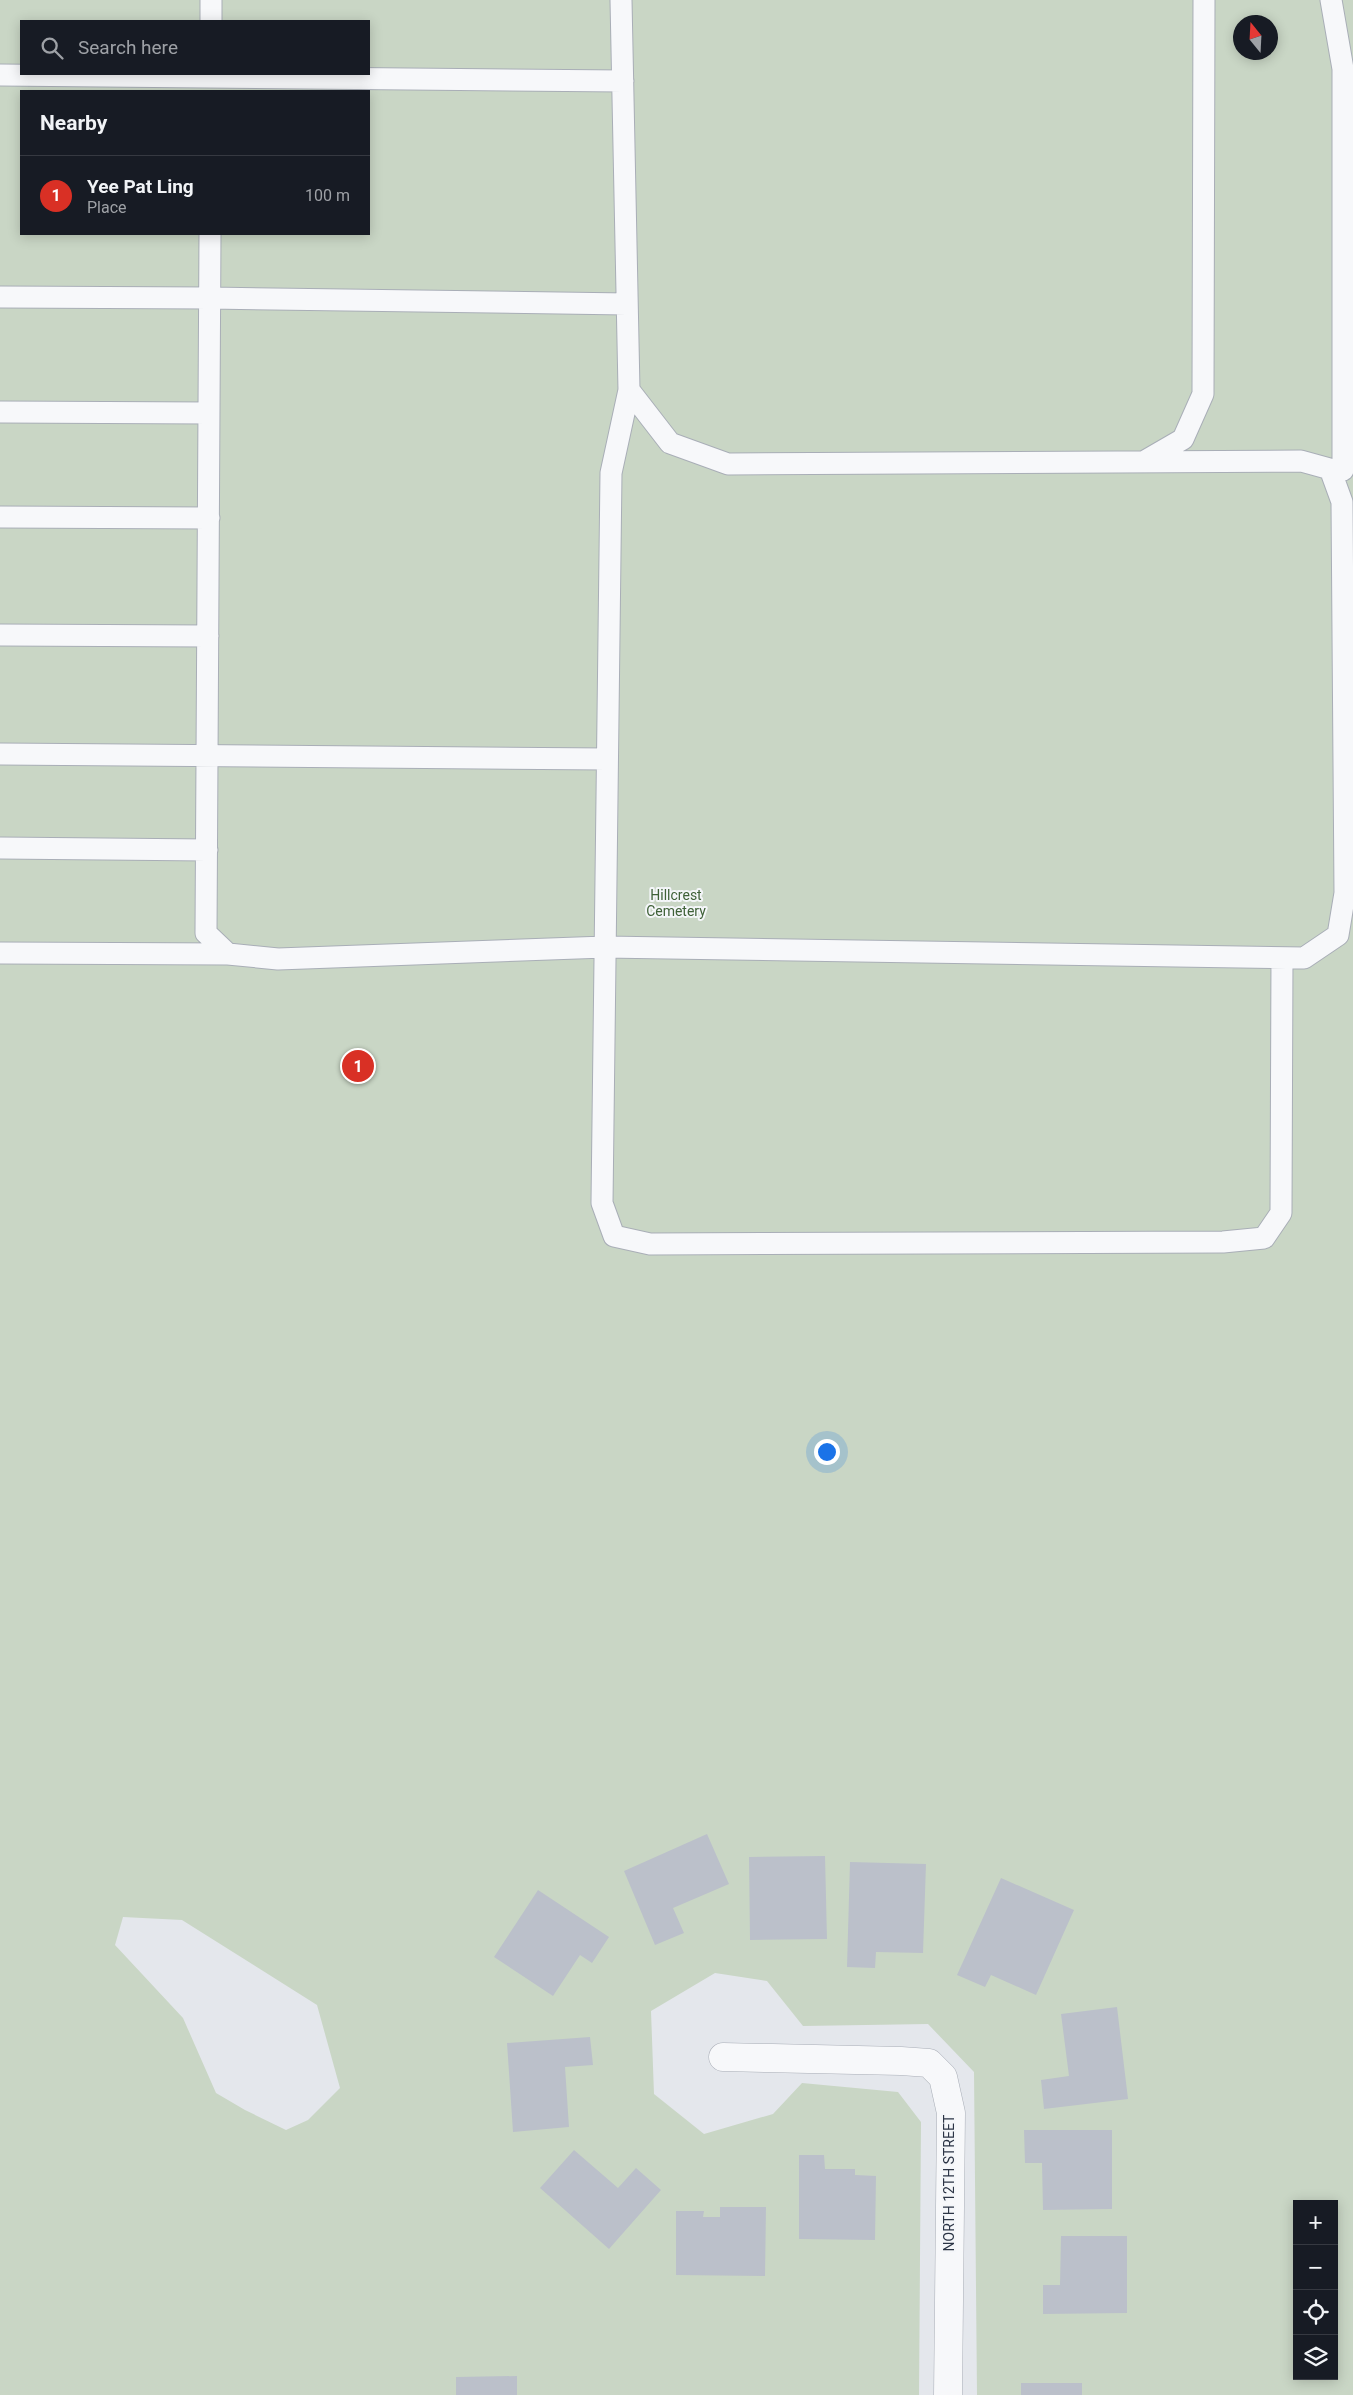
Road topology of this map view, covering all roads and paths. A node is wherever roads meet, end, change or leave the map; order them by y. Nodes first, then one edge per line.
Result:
1 (212, 0) edge
2 (621, 0) edge
3 (1204, 0) edge
4 (1332, 0) edge
5 (211, 20) edge
6 (0, 75) edge
7 (211, 81) edge
8 (623, 81) junction
9 (210, 235) edge
10 (0, 297) edge
11 (210, 298) junction
12 (627, 304) junction
13 (629, 390) junction
14 (0, 412) edge
15 (209, 413) junction
16 (1145, 462) junction
17 (1342, 470) edge
18 (0, 517) edge
19 (208, 518) junction
20 (0, 635) edge
21 (208, 636) junction
22 (0, 754) edge
23 (207, 756) junction
24 (607, 759) junction
25 (0, 848) edge
26 (207, 850) junction
27 (605, 947) junction
28 (0, 953) edge
29 (228, 954) junction
30 (1282, 958) junction
31 (723, 2057) dead end
32 (948, 2395) edge

1 - 5 lane
2 - 8 lane
3 - 16 lane
4 - 17 lane
6 - 7 lane
7 - 8 lane
8 - 12 lane
9 - 11 lane
10 - 11 lane
11 - 12 lane
11 - 15 lane
12 - 13 lane
13 - 16 lane
13 - 24 lane
14 - 15 lane
15 - 19 lane
16 - 17 lane
17 - 30 lane
18 - 19 lane
19 - 21 lane
20 - 21 lane
21 - 23 lane
22 - 23 lane
23 - 24 lane
23 - 26 lane
24 - 27 lane
25 - 26 lane
26 - 29 lane
27 - 29 lane
27 - 30 lane
27 - 30 lane
28 - 29 lane
31 - 32 street, NORTH 12TH STREET

